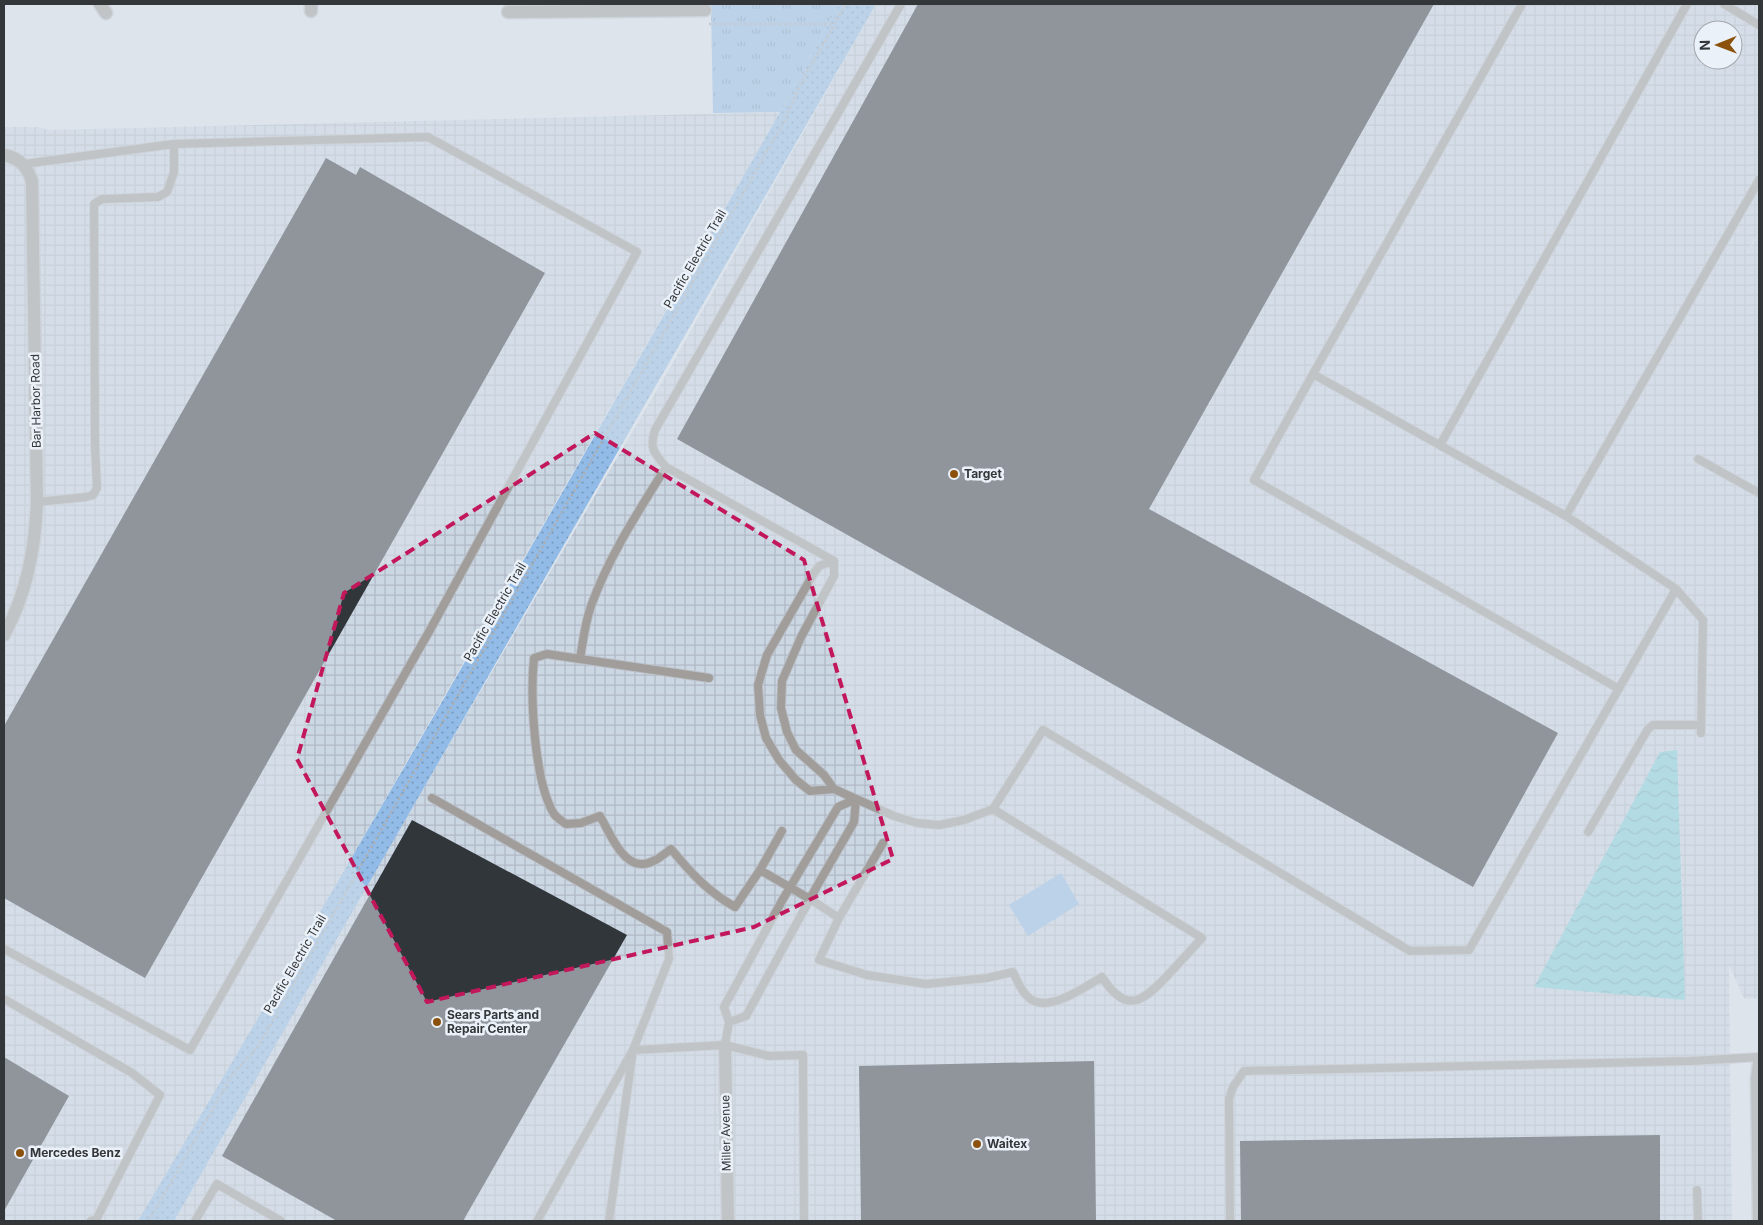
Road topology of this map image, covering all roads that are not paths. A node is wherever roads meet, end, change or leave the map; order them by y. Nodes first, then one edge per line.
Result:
1 (901, 4) edge
2 (1522, 4) edge
3 (1687, 4) edge
4 (1724, 4) edge
5 (611, 7) edge
6 (705, 10) dead end
7 (508, 12) dead end
8 (1759, 25) edge
9 (174, 144) junction
10 (4, 154) edge
11 (24, 164) junction
12 (1759, 180) edge
13 (1313, 374) junction
14 (1440, 446) junction
15 (1698, 459) dead end
16 (666, 466) junction
17 (1759, 493) edge
18 (37, 502) junction
19 (1566, 516) junction
20 (834, 561) junction
21 (1676, 589) junction
22 (4, 635) edge
23 (580, 658) junction
24 (709, 678) dead end
25 (1618, 689) junction
26 (1701, 725) junction
27 (1701, 734) dead end
28 (834, 789) junction
29 (432, 798) dead end
30 (856, 799) junction
31 (993, 809) junction
32 (782, 831) dead end
33 (1588, 832) dead end
34 (883, 843) dead end
35 (760, 870) junction
36 (790, 888) junction
37 (810, 899) junction
38 (839, 918) junction
39 (4, 950) edge
40 (4, 999) edge
41 (729, 1022) junction
42 (725, 1044) junction
43 (633, 1050) junction
44 (1759, 1057) edge
45 (1759, 1063) edge
46 (1698, 1190) dead end
47 (91, 1221) edge
48 (195, 1221) edge
49 (281, 1221) edge
50 (537, 1221) edge
51 (609, 1221) edge
52 (728, 1221) edge
53 (804, 1221) edge
54 (1230, 1221) edge
55 (1698, 1221) edge
56 (1759, 1221) edge

1 - 16 lane
2 - 13 lane
3 - 14 lane
4 - 8 lane
5 - 6 street
5 - 7 street
9 - 11 lane
9 - 18 lane
9 - 39 lane
10 - 11 street
11 - 18 street, Bar Harbor Road
12 - 19 lane
13 - 14 lane
13 - 25 lane
14 - 19 lane
15 - 17 lane
16 - 20 lane
16 - 23 lane
18 - 22 street, Bar Harbor Road
19 - 21 lane
20 - 28 lane
20 - 28 lane
21 - 25 lane
21 - 26 lane
23 - 24 lane
23 - 35 lane
25 - 31 lane
26 - 27 lane
26 - 33 lane
28 - 30 lane
29 - 43 lane
30 - 31 lane
30 - 36 lane
30 - 37 lane
31 - 38 lane
32 - 35 lane
34 - 38 lane
35 - 36 lane
36 - 37 lane
36 - 41 lane
37 - 38 lane
37 - 41 lane
40 - 47 lane
41 - 42 lane
42 - 43 lane
42 - 52 street, Miller Avenue
42 - 53 lane
43 - 50 lane
43 - 51 lane
44 - 54 lane
45 - 56 street
46 - 55 lane
48 - 49 lane

